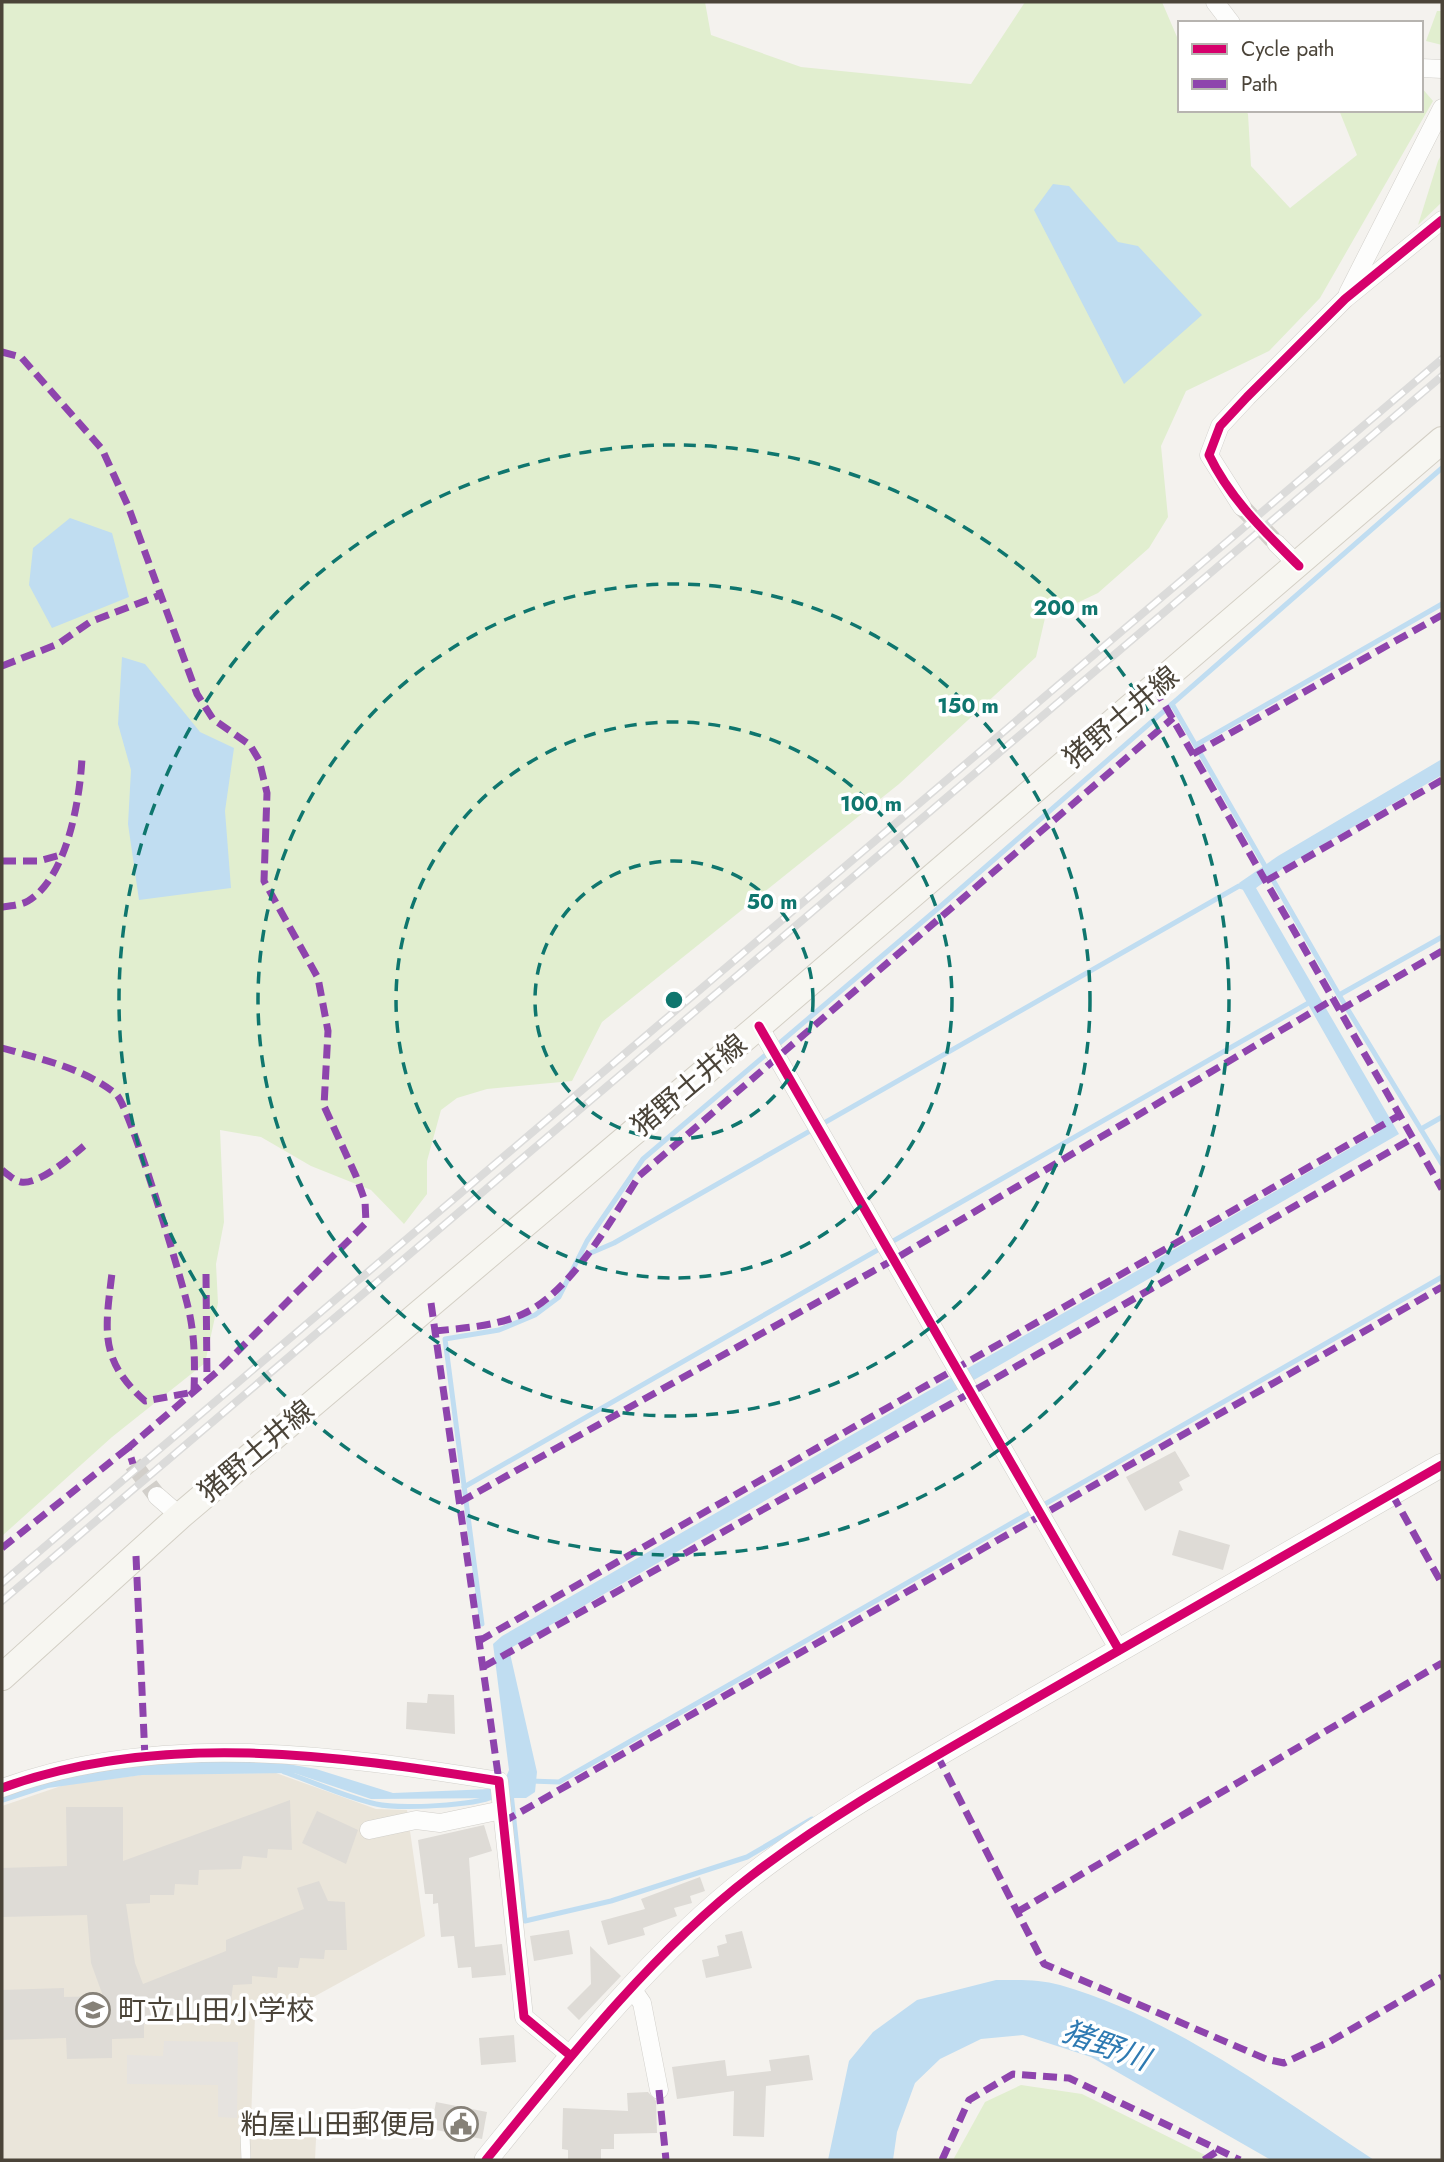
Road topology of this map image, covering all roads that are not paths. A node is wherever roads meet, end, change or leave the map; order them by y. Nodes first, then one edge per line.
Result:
1 (1215, 2) edge
2 (1229, 21) edge
3 (1423, 68) edge
4 (1442, 69) edge
5 (1442, 108) edge
6 (1442, 220) edge
7 (1345, 299) junction
8 (1442, 440) edge
9 (1242, 507) tunnel mouth
10 (1276, 543) tunnel mouth
11 (1299, 566) junction
12 (759, 1026) junction
13 (1442, 1465) edge
14 (157, 1496) tunnel mouth
15 (180, 1516) junction
16 (1119, 1650) junction
17 (2, 1677) edge
18 (2, 1788) edge
19 (502, 1806) junction
20 (369, 1830) dead end
21 (633, 1990) junction
22 (571, 2056) junction
23 (659, 2090) dead end
24 (245, 2134) dead end
25 (246, 2160) edge
26 (486, 2160) edge

1 - 2 street
3 - 4 street
5 - 7 street
6 - 7 street
7 - 9 street
8 - 11 main road, 猪野土井線
10 - 11 street
11 - 12 main road, 猪野土井線
12 - 15 main road, 猪野土井線
12 - 16 street
13 - 16 street
14 - 15 street
15 - 17 main road, 猪野土井線
16 - 21 street
18 - 19 street
19 - 20 street
19 - 22 street
21 - 22 street
21 - 23 street
22 - 26 street
24 - 25 lane

